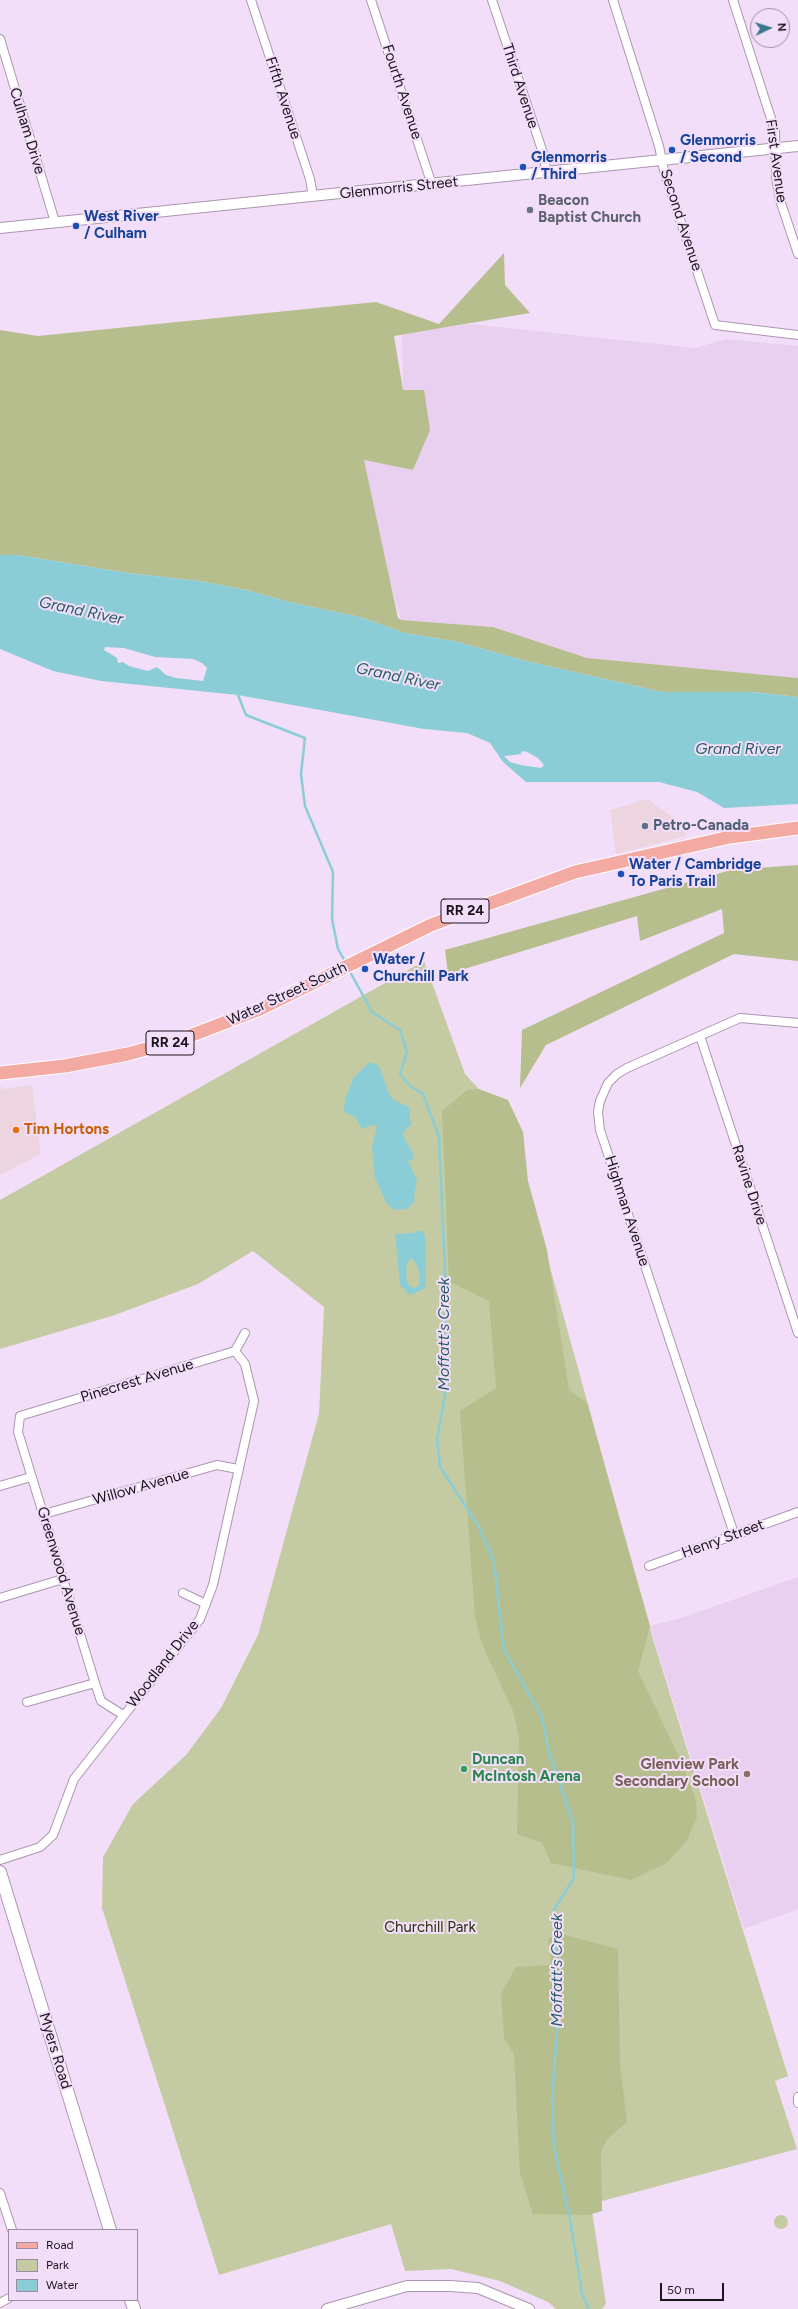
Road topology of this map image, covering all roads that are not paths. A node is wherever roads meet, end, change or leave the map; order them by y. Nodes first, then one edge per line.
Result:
1 (251, 0) edge
2 (371, 0) edge
3 (492, 0) edge
4 (613, 0) edge
5 (733, 0) edge
6 (0, 39) edge
7 (798, 146) edge
8 (777, 149) junction
9 (662, 160) junction
10 (546, 172) junction
11 (432, 184) junction
12 (313, 196) junction
13 (55, 222) junction
14 (0, 228) edge
15 (798, 254) edge
16 (798, 335) edge
17 (798, 828) edge
18 (798, 1023) edge
19 (700, 1036) junction
20 (0, 1073) edge
21 (245, 1333) dead end
22 (798, 1333) edge
23 (235, 1351) junction
24 (20, 1416) joint
25 (238, 1468) junction
26 (31, 1477) junction
27 (0, 1486) edge
28 (798, 1512) edge
29 (44, 1514) junction
30 (734, 1534) junction
31 (649, 1566) dead end
32 (63, 1579) junction
33 (183, 1593) dead end
34 (0, 1598) edge
35 (206, 1604) junction
36 (95, 1683) junction
37 (27, 1702) dead end
38 (122, 1715) junction
39 (0, 1860) edge
40 (0, 1872) edge
41 (798, 2097) edge
42 (798, 2103) edge
43 (0, 2193) edge
44 (12, 2229) edge
45 (110, 2229) edge
46 (327, 2309) edge
47 (529, 2309) edge

1 - 12 street, Fifth Avenue
2 - 11 street, Fourth Avenue
3 - 10 street, Third Avenue
4 - 9 street, Second Avenue
5 - 8 street, First Avenue
6 - 13 street, Culham Drive
7 - 8 street, Glenmorris Street
8 - 9 street, Glenmorris Street
8 - 15 street, First Avenue
9 - 10 street, Glenmorris Street
9 - 16 street, Second Avenue
10 - 11 street, Glenmorris Street
11 - 12 street, Glenmorris Street
12 - 13 street, Glenmorris Street
13 - 14 street, Glenmorris Street
17 - 20 main road, Water Street South / RR 24
18 - 19 street, Highman Avenue
19 - 22 street, Ravine Drive
19 - 30 street, Highman Avenue
21 - 23 street
23 - 24 street, Pinecrest Avenue
23 - 25 street, Woodland Drive
24 - 26 street, Greenwood Avenue
25 - 29 street, Willow Avenue
25 - 35 street, Woodland Drive
26 - 27 street
26 - 29 street, Greenwood Avenue
28 - 30 street, Henry Street
29 - 32 street, Greenwood Avenue
30 - 31 street, Henry Street
32 - 34 street
32 - 36 street, Greenwood Avenue
33 - 35 street
35 - 38 street, Woodland Drive
36 - 37 street
36 - 38 street, Greenwood Avenue
38 - 39 street, Woodland Drive
40 - 45 main road, Myers Road
41 - 42 street
43 - 44 street
46 - 47 street

